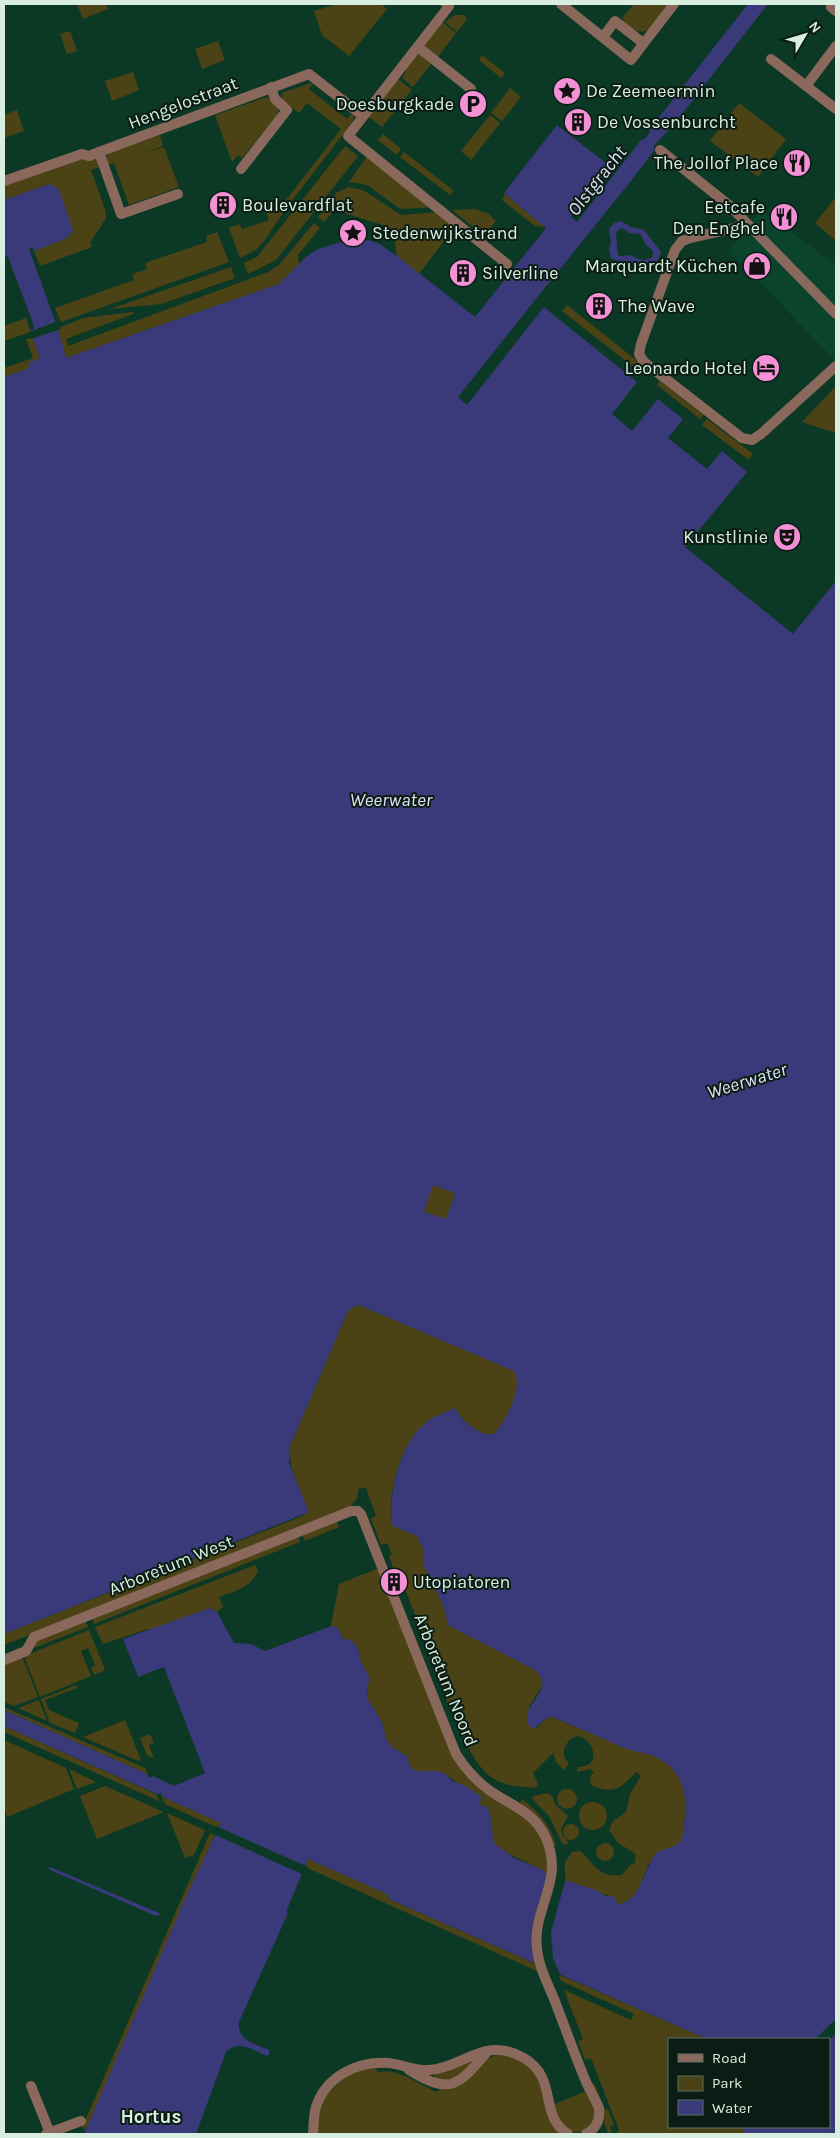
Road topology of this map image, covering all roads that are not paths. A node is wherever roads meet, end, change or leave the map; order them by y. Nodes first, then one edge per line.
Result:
1 (446, 4) edge
2 (561, 4) edge
3 (674, 4) edge
4 (833, 4) edge
5 (836, 11) edge
6 (603, 37) junction
7 (643, 43) junction
8 (836, 46) edge
9 (418, 47) junction
10 (771, 59) dead end
11 (806, 86) junction
12 (271, 87) junction
13 (471, 89) dead end
14 (836, 109) edge
15 (363, 116) junction
16 (660, 150) dead end
17 (99, 152) junction
18 (241, 168) dead end
19 (4, 182) edge
20 (178, 194) dead end
21 (748, 226) junction
22 (507, 264) dead end
23 (836, 314) edge
24 (836, 366) edge
25 (358, 1511) joint
26 (4, 1660) edge
27 (488, 2051) junction
28 (406, 2068) junction
29 (31, 2086) dead end
30 (81, 2121) dead end
31 (48, 2134) edge
32 (313, 2134) edge
33 (568, 2134) edge
34 (586, 2134) edge

1 - 9 street
2 - 6 street
3 - 7 street
4 - 5 street
6 - 7 street
6 - 7 street
8 - 11 street
9 - 13 street
9 - 15 street
10 - 11 street
11 - 14 street
12 - 15 street, Hengelostraat
12 - 17 street, Hengelostraat
12 - 18 street
15 - 22 street
16 - 21 street
17 - 19 street, Hengelostraat
17 - 20 street
21 - 23 street
21 - 24 street
25 - 26 street, Arboretum West
25 - 34 street, Arboretum Noord
27 - 28 street
27 - 28 street
27 - 33 street
28 - 32 street
29 - 31 street
30 - 31 street

